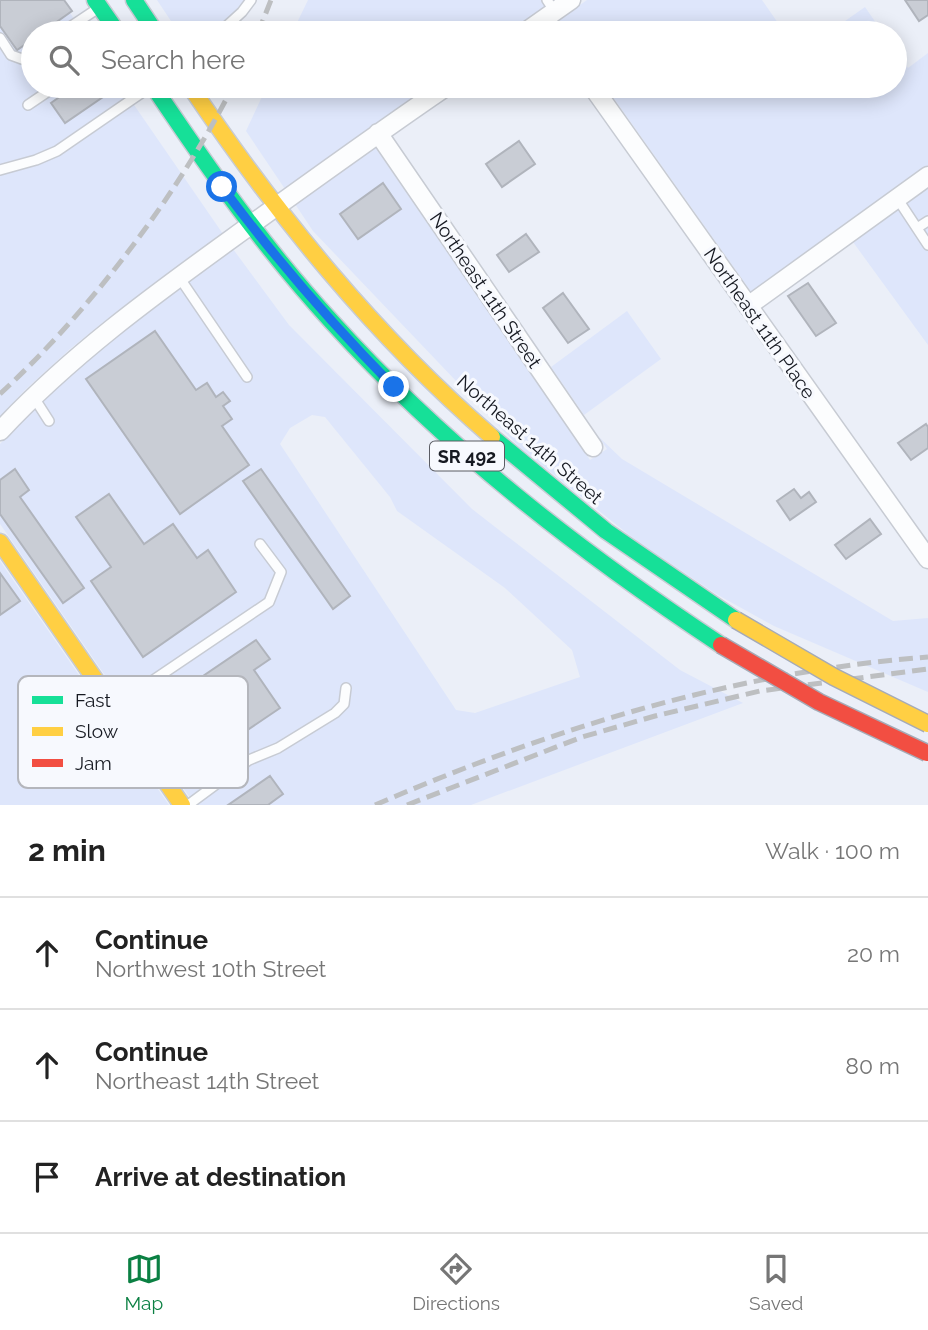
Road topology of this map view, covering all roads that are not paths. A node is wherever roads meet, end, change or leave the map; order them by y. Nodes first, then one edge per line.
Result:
1 (134, 0) edge
2 (251, 0) edge
3 (571, 0) edge
4 (98, 4) edge
5 (551, 16) edge
6 (76, 21) edge
7 (110, 21) edge
8 (148, 21) edge
9 (232, 21) edge
10 (0, 38) edge
11 (21, 59) edge
12 (38, 98) edge
13 (134, 98) edge
14 (160, 98) edge
15 (198, 98) edge
16 (429, 98) edge
17 (601, 98) edge
18 (28, 105) dead end
19 (378, 133) junction
20 (2, 166) edge
21 (928, 176) edge
22 (897, 198) junction
23 (276, 207) junction
24 (928, 220) edge
25 (251, 225) junction
26 (917, 228) junction
27 (928, 244) edge
28 (179, 277) junction
29 (748, 306) junction
30 (247, 377) dead end
31 (33, 396) junction
32 (49, 421) dead end
33 (0, 431) edge
34 (593, 447) dead end
35 (0, 542) edge
36 (260, 544) dead end
37 (928, 559) edge
38 (93, 676) edge
39 (159, 676) edge
40 (346, 688) dead end
41 (928, 724) edge
42 (927, 754) edge
43 (248, 761) edge
44 (170, 788) edge
45 (211, 788) edge
46 (182, 805) edge
47 (188, 805) edge

1 - 8 main road
2 - 9 lane
3 - 5 street
4 - 6 lane
4 - 7 main road
10 - 11 lane
12 - 18 lane
13 - 20 lane
14 - 25 main road, SR 492
15 - 23 main road, Northeast 14th Street / SR 492
16 - 19 street
17 - 29 street, Northeast 11th Place
19 - 23 street
19 - 34 street, Northeast 11th Street
21 - 22 street
22 - 26 lane
22 - 29 street
23 - 25 street
23 - 41 main road, Northeast 14th Street / SR 492, bridge
24 - 26 lane
25 - 28 street
25 - 42 main road, SR 492, bridge
26 - 27 lane
28 - 30 lane
28 - 31 street
29 - 37 street, Northeast 11th Place
31 - 32 lane
31 - 33 street
35 - 38 main road
36 - 39 lane
40 - 43 lane
44 - 46 main road
45 - 47 lane

